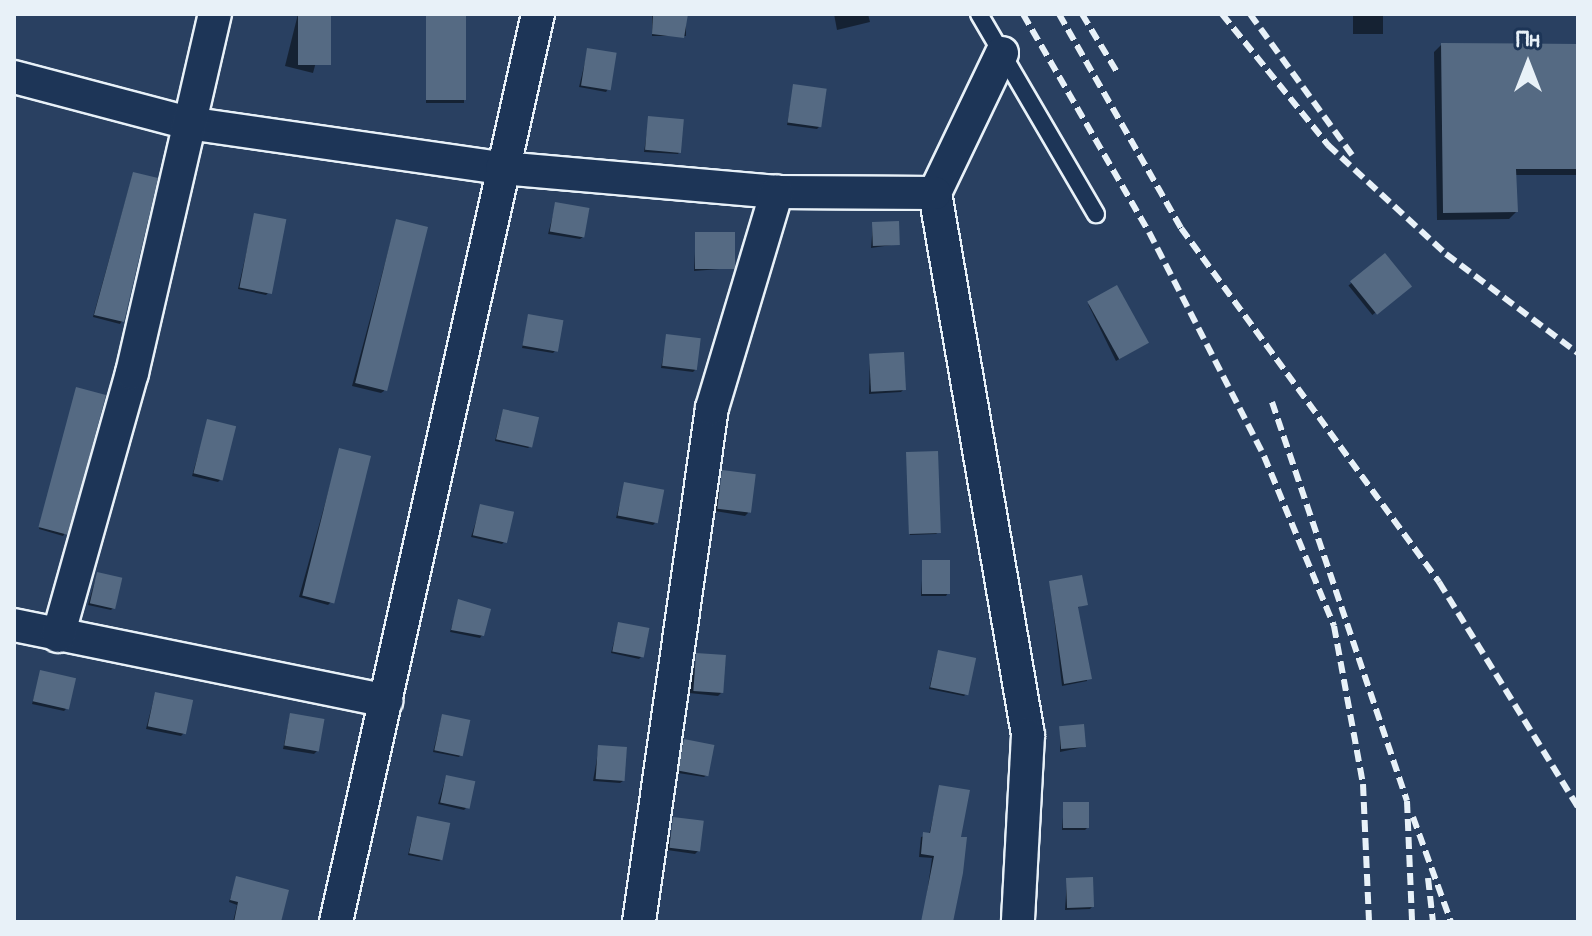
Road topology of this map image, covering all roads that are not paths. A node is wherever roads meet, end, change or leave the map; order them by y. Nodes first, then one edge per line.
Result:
1 (215, 14) edge
2 (538, 14) edge
3 (979, 14) edge
4 (1002, 53) junction
5 (14, 77) edge
6 (188, 123) junction
7 (502, 168) junction
8 (777, 192) junction
9 (935, 193) junction
10 (1096, 214) dead end
11 (14, 625) edge
12 (58, 636) junction
13 (386, 701) junction
14 (336, 922) edge
15 (639, 922) edge
16 (1018, 922) edge

1 - 6 street
2 - 7 street
3 - 4 lane
4 - 9 street
4 - 10 lane
5 - 6 street
6 - 7 street
6 - 12 street
7 - 8 street
7 - 13 street
8 - 9 street
8 - 15 street
9 - 16 street
11 - 12 street
12 - 13 street
13 - 14 street

